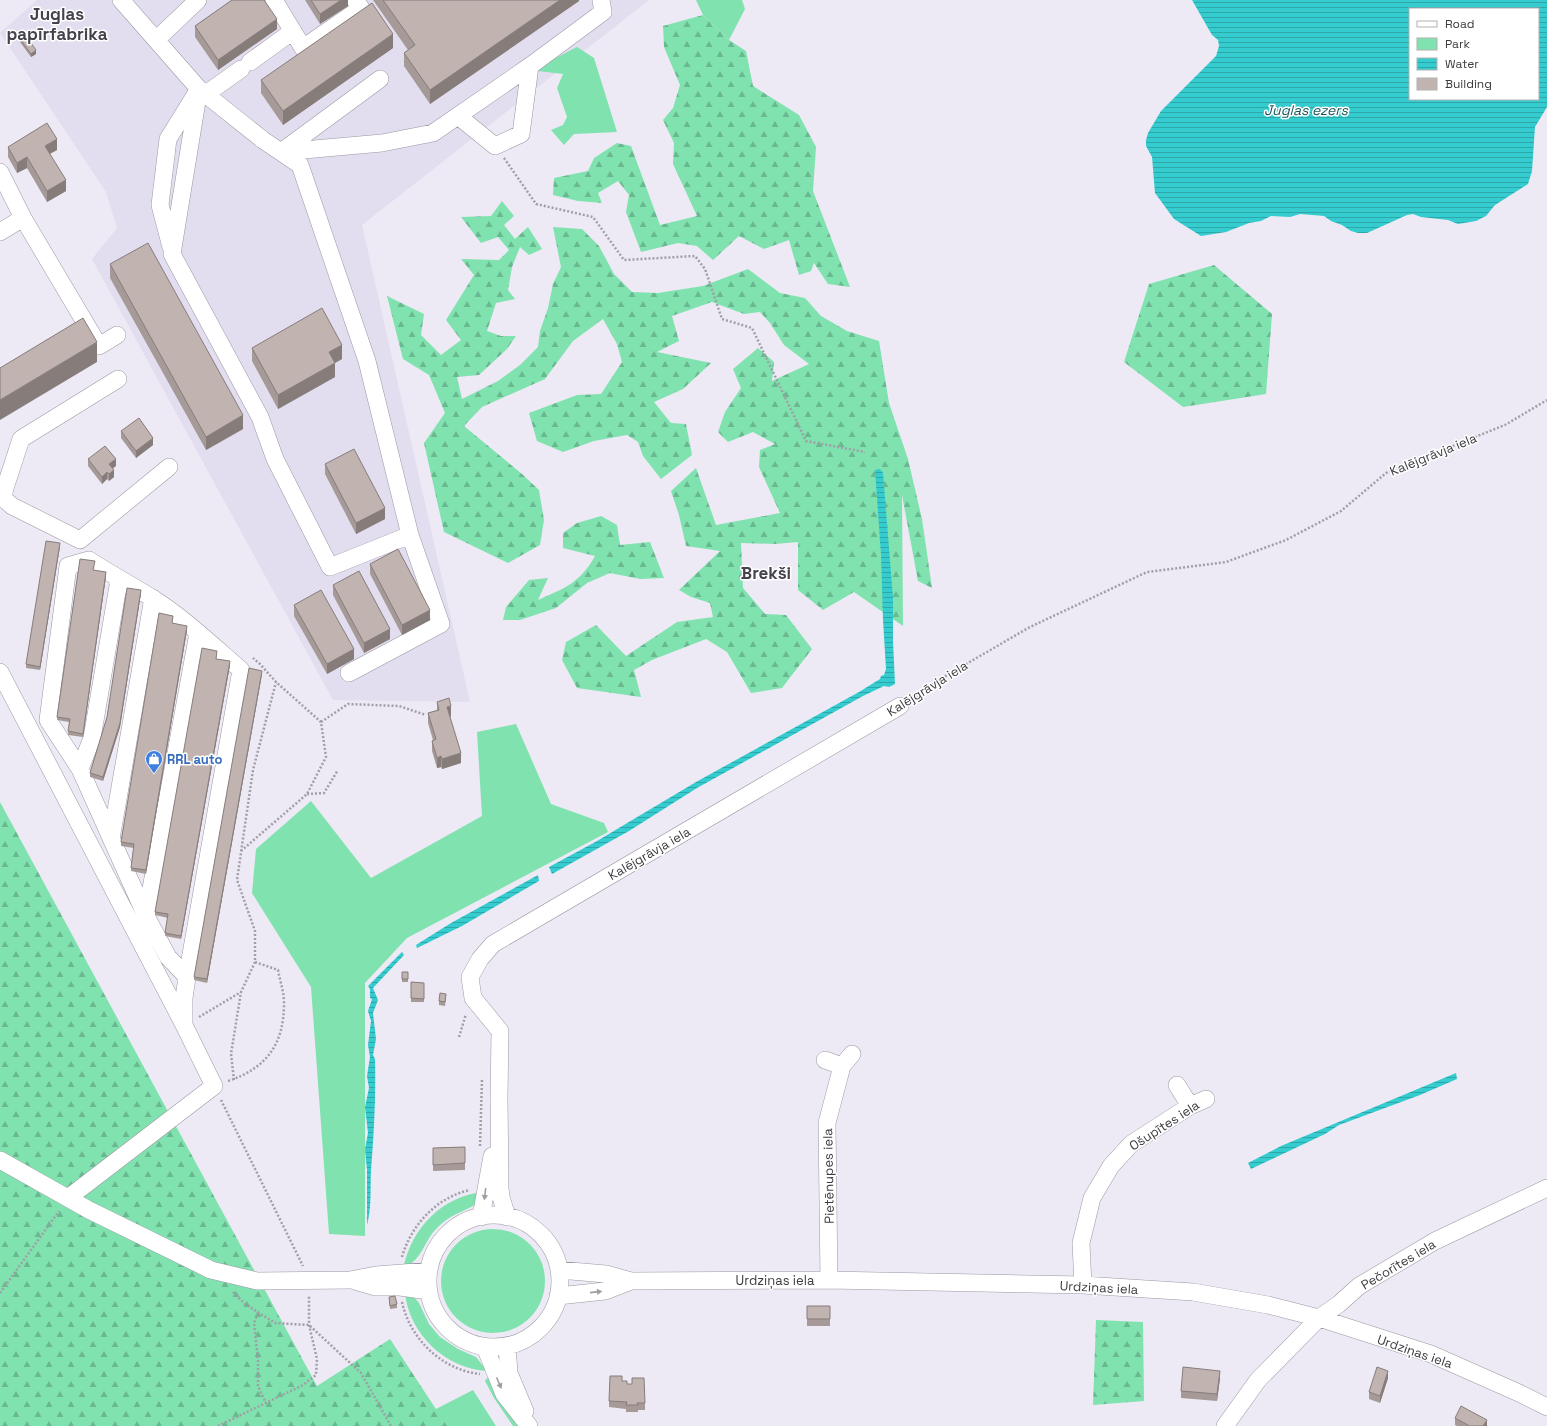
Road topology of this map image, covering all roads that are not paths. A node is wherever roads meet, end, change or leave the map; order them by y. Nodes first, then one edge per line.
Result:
1 (121, 0) edge
2 (198, 0) edge
3 (274, 0) edge
4 (355, 0) edge
5 (601, 0) edge
6 (293, 31) junction
7 (156, 40) junction
8 (530, 66) junction
9 (380, 79) dead end
10 (202, 92) junction
11 (458, 116) junction
12 (281, 152) junction
13 (0, 172) edge
14 (23, 218) junction
15 (0, 232) edge
16 (172, 254) junction
17 (116, 335) dead end
18 (118, 379) dead end
19 (169, 467) dead end
20 (4, 503) edge
21 (410, 535) junction
22 (119, 580) junction
23 (153, 598) junction
24 (198, 633) junction
25 (0, 672) edge
26 (349, 673) dead end
27 (900, 706) road end
28 (80, 769) junction
29 (112, 838) junction
30 (146, 916) junction
31 (187, 977) junction
32 (184, 1025) junction
33 (824, 1060) dead end
34 (1177, 1085) dead end
35 (1206, 1099) dead end
36 (1190, 1106) junction
37 (499, 1114) junction
38 (0, 1160) edge
39 (1547, 1188) edge
40 (68, 1198) junction
41 (481, 1217) junction
42 (507, 1217) junction
43 (559, 1270) junction
44 (429, 1271) junction
45 (350, 1280) junction
46 (829, 1280) junction
47 (631, 1281) junction
48 (1084, 1285) junction
49 (429, 1291) junction
50 (558, 1296) junction
51 (1319, 1318) junction
52 (507, 1346) junction
53 (485, 1347) junction
54 (1547, 1407) edge
55 (530, 1426) edge
56 (1225, 1426) edge

1 - 7 street
2 - 7 street
3 - 6 street
4 - 6 street
5 - 8 street
6 - 10 street
7 - 10 street
8 - 11 street
8 - 11 street
9 - 12 street
10 - 12 street
10 - 16 street
10 - 16 street
11 - 12 street
12 - 21 street
13 - 14 street
14 - 15 street
14 - 17 street
16 - 21 street
18 - 20 street
19 - 20 street
21 - 26 street
22 - 23 street
22 - 28 street
22 - 28 street
23 - 24 street
23 - 29 street
24 - 30 street
24 - 31 street
25 - 32 street
27 - 37 street, Kalējgrāvja iela
28 - 29 street
29 - 30 street
30 - 31 street
31 - 32 street
32 - 40 street
33 - 46 street, Pietēnupes iela
34 - 36 street
35 - 36 street, Ošupītes iela
36 - 48 street, Ošupītes iela
37 -> 41 street
37 - 42 street
38 - 40 street
39 - 51 street, Pečorītes iela
40 - 45 street
41 - 42 street
41 - 44 street
42 - 43 street
43 - 47 street, Urdziņas iela
43 - 50 street
44 - 45 street
44 - 49 street
45 - 49 street
46 - 47 street, Urdziņas iela
46 - 48 street, Urdziņas iela
50 -> 47 street, Urdziņas iela
48 - 51 street, Urdziņas iela
49 - 53 street
50 - 52 street
51 - 54 street, Urdziņas iela
51 - 56 street, Pečorītes iela
52 - 53 street
52 - 55 street
53 -> 55 street

